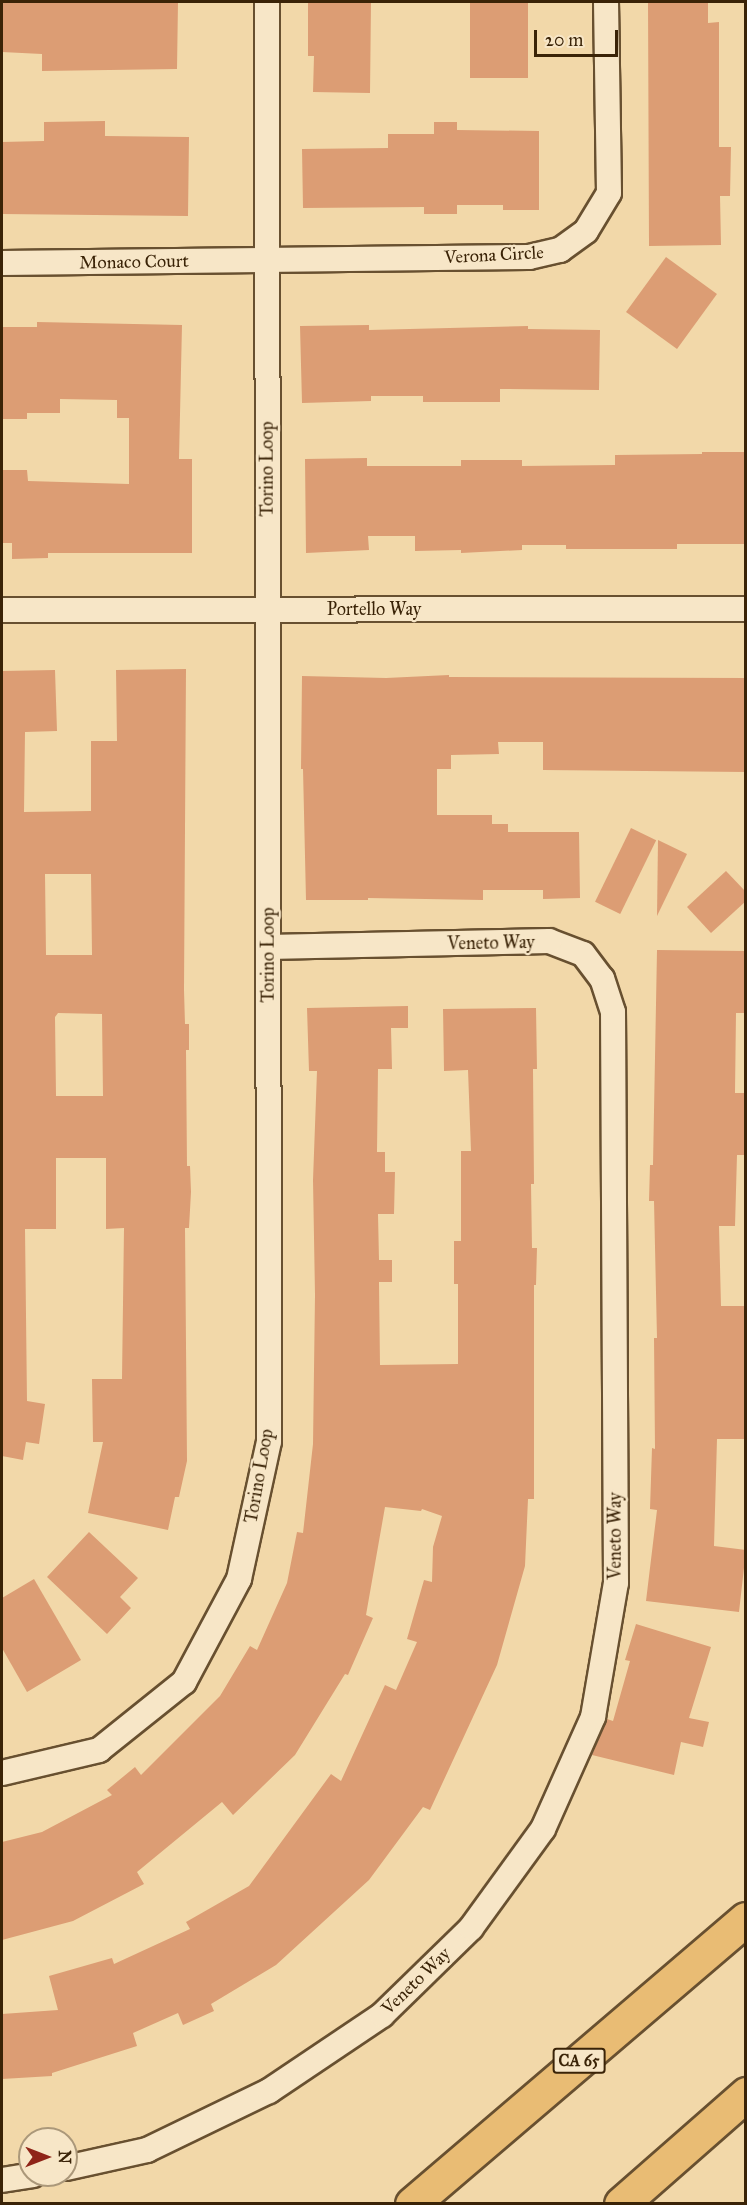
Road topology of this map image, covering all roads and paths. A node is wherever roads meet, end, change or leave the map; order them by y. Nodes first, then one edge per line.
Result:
1 (267, 2) edge
2 (606, 2) edge
3 (267, 260) junction
4 (2, 263) edge
5 (268, 609) junction
6 (746, 609) edge
7 (2, 610) edge
8 (268, 947) junction
9 (2, 1773) edge
10 (746, 1919) edge
11 (746, 2094) edge
12 (78, 2165) edge
13 (18, 2177) edge
14 (2, 2180) edge
15 (412, 2204) edge
16 (621, 2204) edge

1 - 3 street, Torino Loop
2 - 3 street, Verona Circle
3 - 4 street, Monaco Court
3 - 5 street, Torino Loop
5 - 6 street, Portello Way
5 - 7 street, Portello Way
5 - 8 street, Torino Loop
8 - 9 street, Torino Loop
8 - 12 street, Veneto Way
10 - 15 highway, CA 65
11 - 16 highway
13 - 14 street

